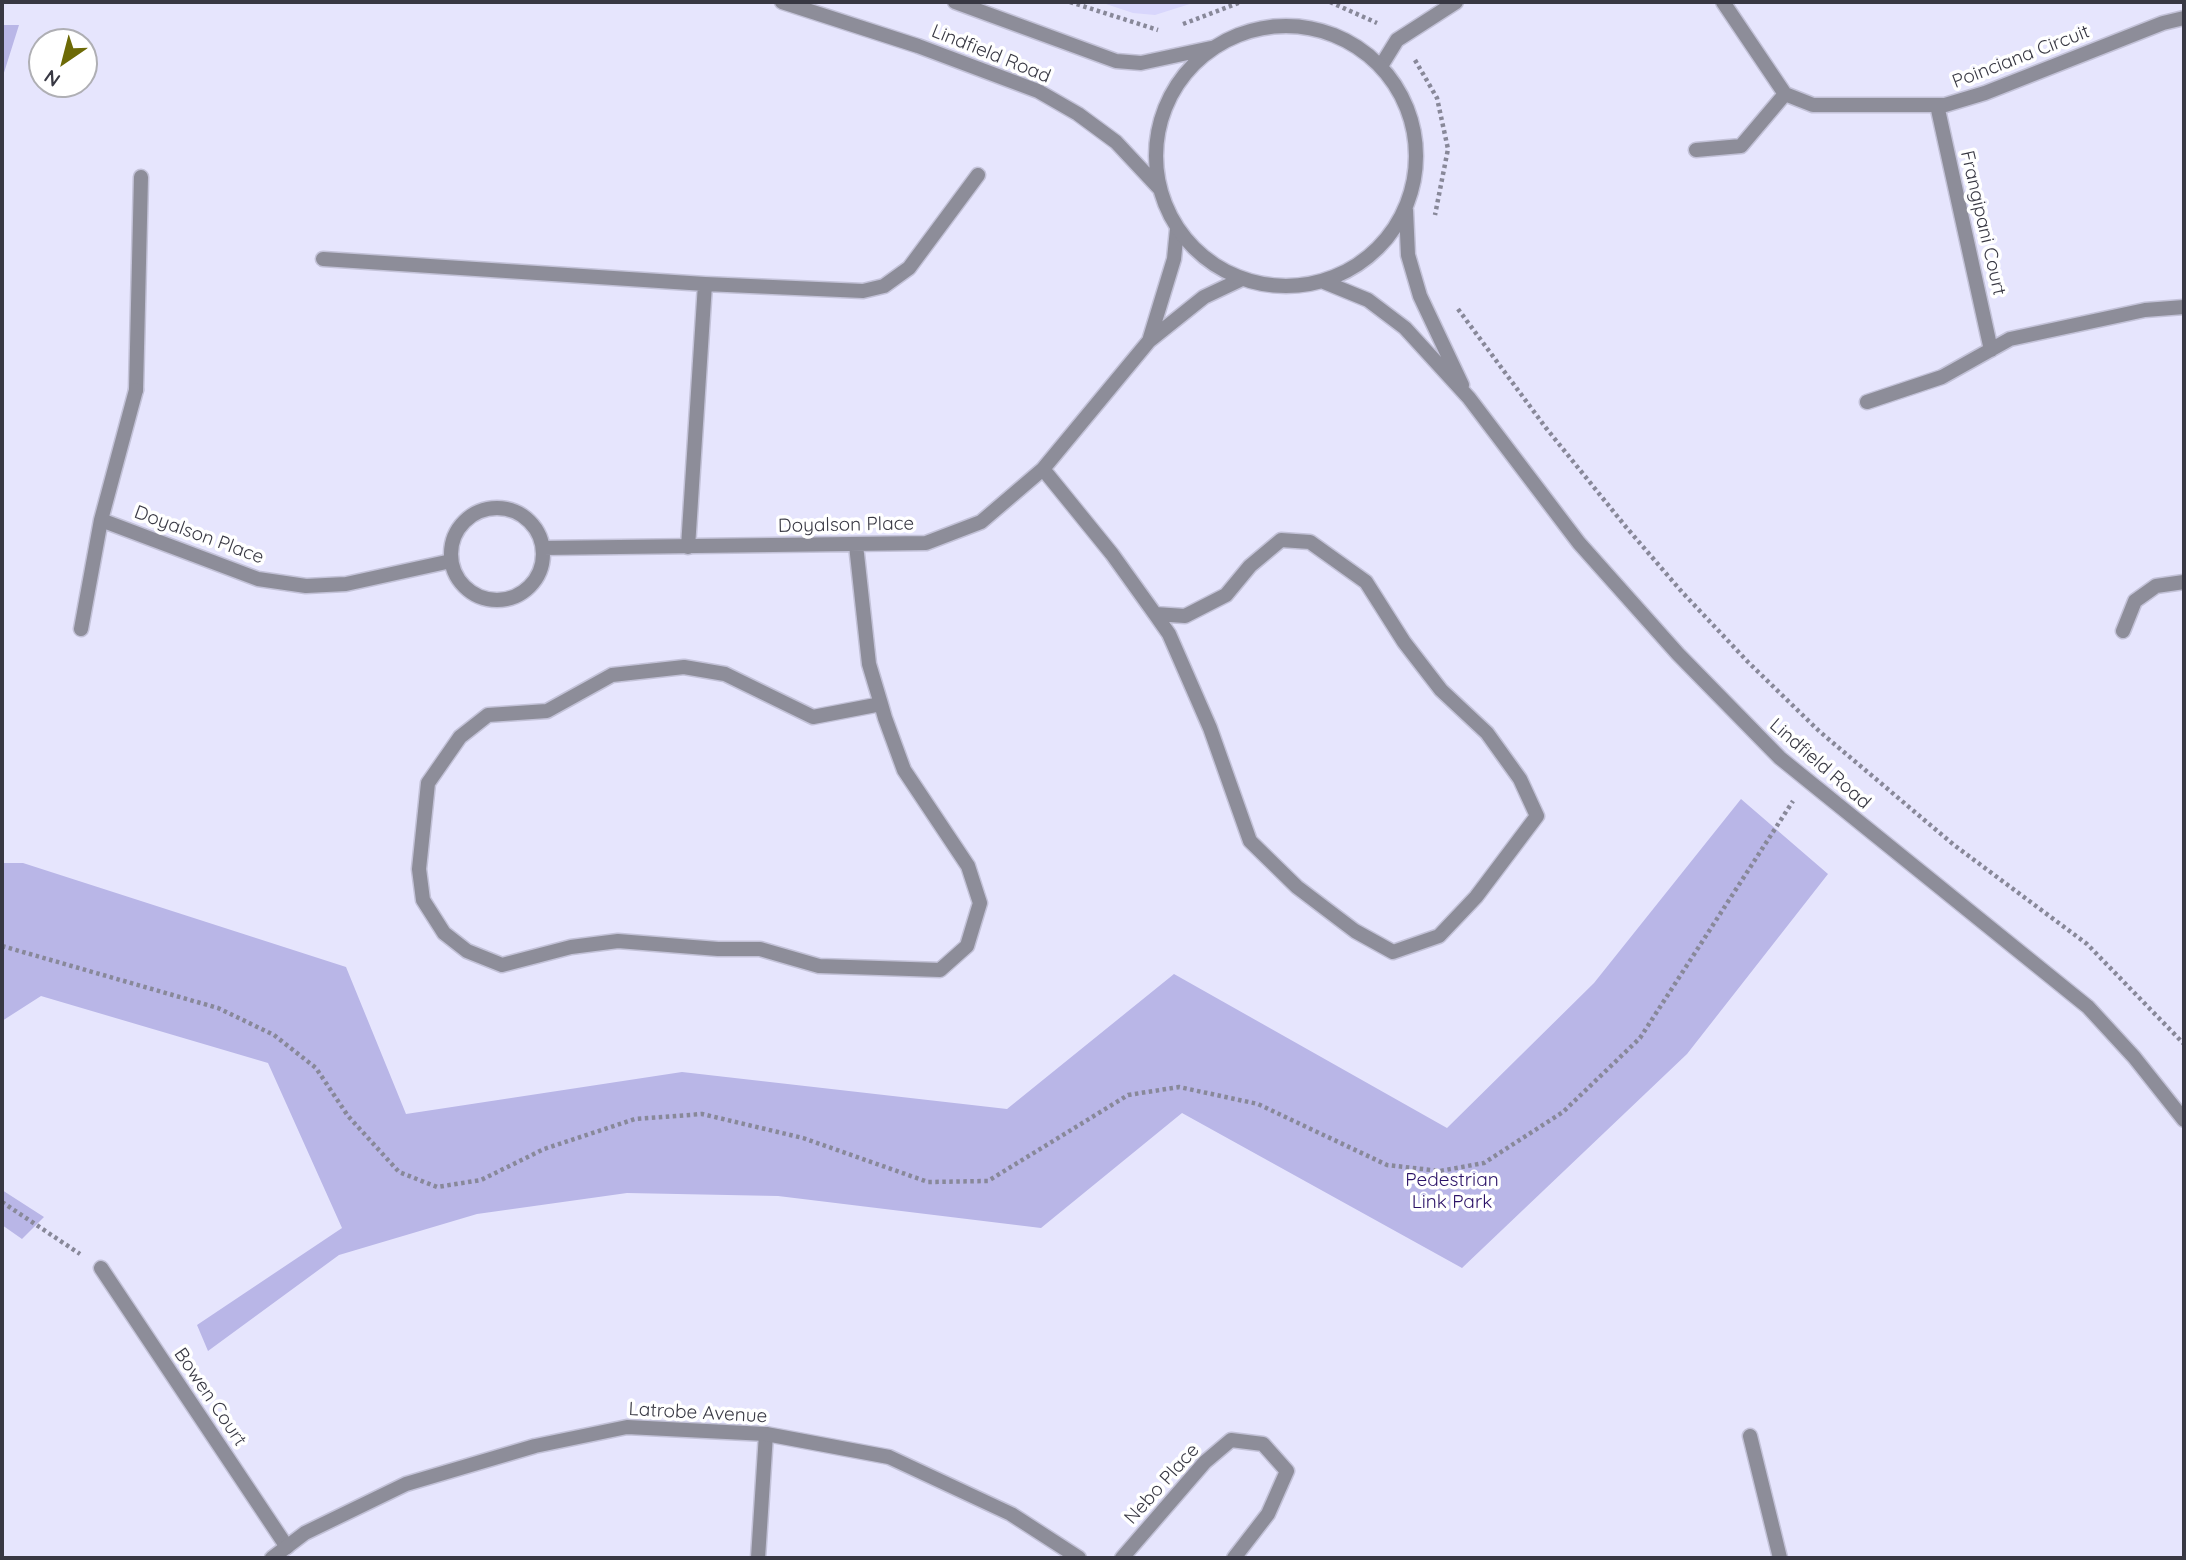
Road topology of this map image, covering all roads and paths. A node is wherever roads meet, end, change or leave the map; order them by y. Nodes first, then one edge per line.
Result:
1 (782, 2) edge
2 (955, 2) edge
3 (1070, 2) edge
4 (1241, 2) edge
5 (1330, 2) edge
6 (1456, 2) edge
7 (1723, 2) edge
8 (2184, 18) edge
9 (1174, 28) dead end
10 (1164, 29) dead end
11 (1397, 40) junction
12 (1211, 48) junction
13 (1381, 66) junction
14 (1785, 94) junction
15 (1937, 105) junction
16 (1696, 150) dead end
17 (978, 175) dead end
18 (141, 177) dead end
19 (1159, 188) junction
20 (1406, 210) junction
21 (1433, 228) dead end
22 (1177, 229) junction
23 (323, 259) dead end
24 (1242, 279) junction
25 (1324, 282) junction
26 (705, 284) junction
27 (1451, 299) dead end
28 (2184, 307) edge
29 (1149, 341) junction
30 (1991, 349) junction
31 (1469, 398) junction
32 (1867, 402) dead end
33 (1043, 469) junction
34 (101, 520) junction
35 (856, 545) junction
36 (688, 547) junction
37 (543, 548) junction
38 (450, 561) junction
39 (2184, 582) edge
40 (1155, 614) junction
41 (81, 629) dead end
42 (2123, 631) dead end
43 (881, 704) junction
44 (1806, 781) junction
45 (2, 946) edge
46 (2184, 1044) edge
47 (2184, 1120) edge
48 (2, 1202) edge
49 (101, 1268) joint
50 (766, 1434) junction
51 (1750, 1436) dead end
52 (287, 1547) junction
53 (272, 1558) edge
54 (758, 1558) edge
55 (1079, 1558) edge
56 (1122, 1558) edge
57 (1234, 1558) edge
58 (1780, 1558) edge

1 - 19 street, Lindfield Road
2 - 12 street, Lindfield Road
3 - 10 path
4 - 9 path
5 - 11 path
6 - 11 street
7 - 14 street
8 - 15 street, Poinciana Circuit
11 - 13 street
11 - 21 path
12 - 13 street
12 - 19 street
13 - 20 street
14 - 15 street, Poinciana Circuit
14 - 16 street
15 - 30 street, Frangipani Court
17 - 26 street
18 - 34 street
19 - 22 street
20 - 25 street
20 - 31 street, Lindfield Road
22 - 24 street
22 - 29 street, Doyalson Place
23 - 26 street
24 - 25 street
24 - 29 street, Doyalson Place
25 - 31 street, Lindfield Road
26 - 36 street
27 - 46 path
28 - 30 street
29 - 33 street, Doyalson Place
30 - 32 street
31 - 44 street, Lindfield Road
33 - 35 street, Doyalson Place
33 - 40 street
34 - 38 street, Doyalson Place
34 - 41 street
35 - 36 street, Doyalson Place
35 - 43 street
36 - 37 street, Doyalson Place
37 - 38 street
37 - 38 street
39 - 42 street
40 - 40 street
43 - 43 street
44 - 45 path
44 - 47 street, Lindfield Road
48 - 49 path
49 - 52 street, Bowen Court
50 - 52 street, Latrobe Avenue
50 - 54 street
50 - 55 street, Latrobe Avenue
51 - 58 street
52 - 53 street, Latrobe Avenue
56 - 57 street, Nebo Place

